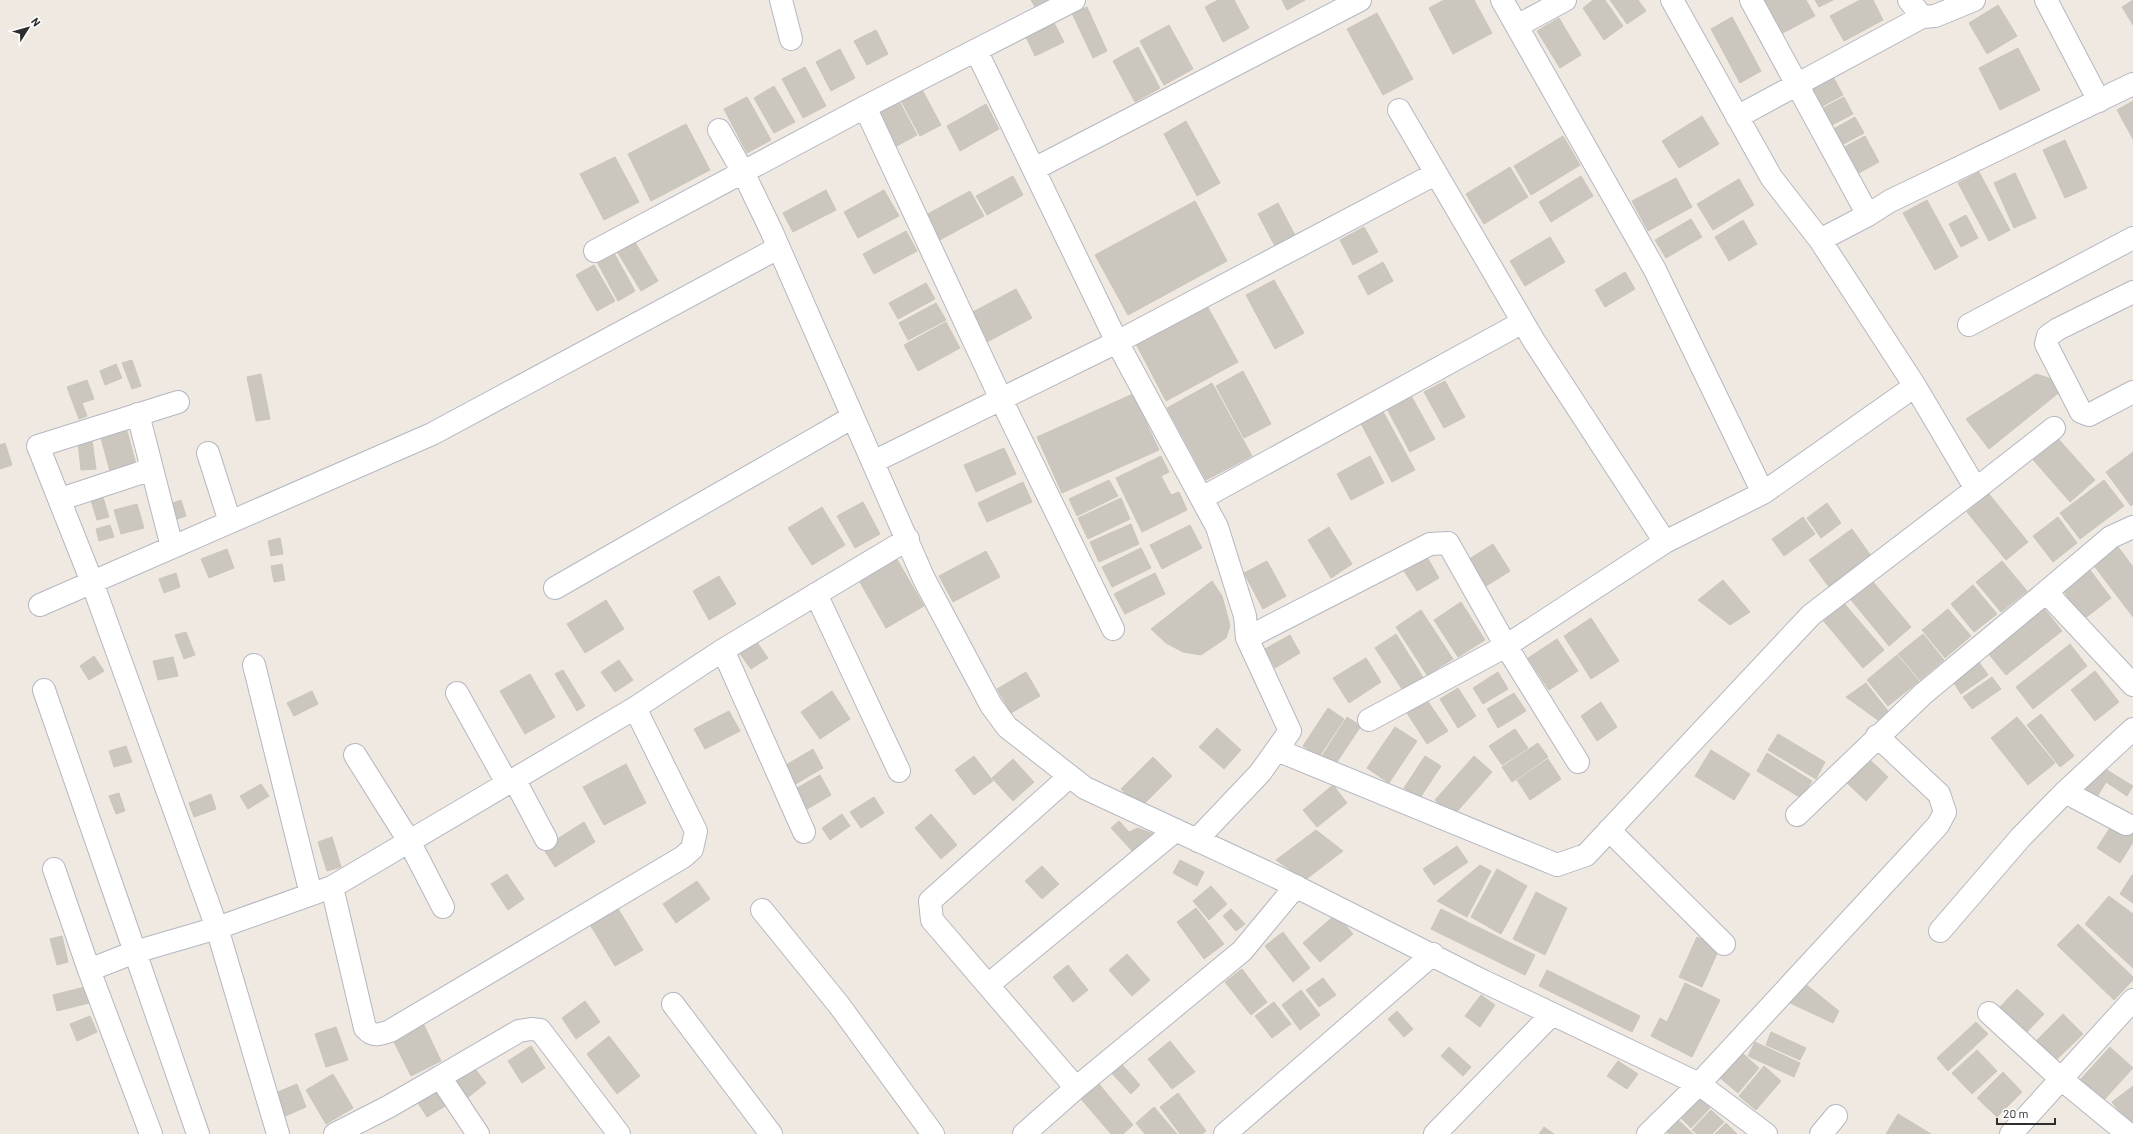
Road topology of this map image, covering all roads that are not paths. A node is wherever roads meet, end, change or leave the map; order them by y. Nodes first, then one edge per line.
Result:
1 (781, 0) edge
2 (1074, 0) edge
3 (1360, 0) edge
4 (1502, 0) edge
5 (1564, 0) edge
6 (1672, 0) edge
7 (1751, 0) edge
8 (1909, 0) edge
9 (1974, 0) edge
10 (2046, 0) edge
11 (1922, 17) junction
12 (1517, 26) junction
13 (791, 39) dead end
14 (976, 50) junction
15 (2133, 84) edge
16 (1797, 85) junction
17 (2098, 101) junction
18 (865, 107) junction
19 (1399, 110) dead end
20 (1738, 117) junction
21 (719, 130) dead end
22 (1034, 169) junction
23 (743, 172) junction
24 (1435, 174) junction
25 (1868, 215) junction
26 (2133, 238) edge
27 (1820, 240) junction
28 (778, 248) junction
29 (596, 251) dead end
30 (2133, 292) edge
31 (1523, 322) junction
32 (1969, 325) dead end
33 (1117, 342) junction
34 (1914, 386) junction
35 (2133, 392) edge
36 (1001, 399) junction
37 (178, 402) dead end
38 (138, 414) junction
39 (853, 417) junction
40 (2054, 428) dead end
41 (208, 453) dead end
42 (872, 462) junction
43 (152, 469) junction
44 (1976, 489) junction
45 (1763, 493) junction
46 (1202, 498) junction
47 (61, 499) junction
48 (230, 522) junction
49 (2133, 527) edge
50 (908, 539) junction
51 (1665, 542) junction
52 (172, 547) junction
53 (92, 582) junction
54 (555, 588) dead end
55 (2046, 592) junction
56 (816, 594) junction
57 (40, 605) dead end
58 (1113, 629) dead end
59 (1247, 638) junction
60 (1506, 646) junction
61 (723, 650) junction
62 (254, 665) dead end
63 (2133, 684) edge
64 (44, 690) dead end
65 (457, 693) dead end
66 (635, 708) junction
67 (1369, 720) dead end
68 (2133, 729) edge
69 (1877, 736) junction
70 (1277, 750) junction
71 (355, 755) dead end
72 (1578, 762) dead end
73 (899, 771) dead end
74 (1070, 776) junction
75 (511, 781) junction
76 (2065, 792) junction
77 (1797, 815) dead end
78 (2126, 824) dead end
79 (1176, 830) junction
80 (1609, 830) junction
81 (804, 832) dead end
82 (546, 839) dead end
83 (409, 841) junction
84 (1198, 841) junction
85 (54, 869) dead end
86 (1296, 886) junction
87 (332, 887) junction
88 (312, 894) junction
89 (443, 906) dead end
90 (762, 910) dead end
91 (217, 928) junction
92 (1940, 931) dead end
93 (1724, 944) dead end
94 (135, 952) junction
95 (1432, 954) junction
96 (89, 970) junction
97 (988, 985) junction
98 (2133, 1000) edge
99 (673, 1004) dead end
100 (1989, 1013) dead end
101 (1552, 1014) junction
102 (440, 1077) junction
103 (2060, 1078) junction
104 (1699, 1084) junction
105 (1076, 1088) junction
106 (1836, 1116) dead end
107 (151, 1134) edge
108 (198, 1134) edge
109 (278, 1134) edge
110 (337, 1134) edge
111 (478, 1134) edge
112 (619, 1134) edge
113 (771, 1134) edge
114 (933, 1134) edge
115 (1024, 1134) edge
116 (1225, 1134) edge
117 (1435, 1134) edge
118 (1648, 1134) edge
119 (1766, 1134) edge
120 (1821, 1134) edge
121 (2011, 1134) edge
122 (2128, 1134) edge

1 - 13 street
2 - 14 street
3 - 22 street
4 - 12 street
5 - 12 street
6 - 20 street
7 - 16 street
8 - 11 street
9 - 11 street
10 - 17 street
11 - 16 street
12 - 45 street
14 - 18 street
14 - 22 street
15 - 17 street
16 - 20 street
16 - 25 street
17 - 25 street
18 - 23 street
18 - 36 street
19 - 24 street
20 - 27 street
21 - 23 street
22 - 33 street
23 - 28 street
23 - 29 street
24 - 31 street
24 - 33 street
25 - 27 street
26 - 32 street
27 - 34 street
28 - 39 street
28 - 48 street
30 - 35 street
31 - 46 street
31 - 51 street
33 - 36 street
33 - 46 street
34 - 44 street
34 - 45 street
36 - 42 street
36 - 58 street
37 - 38 street
38 - 43 street
38 - 47 street
39 - 42 street
39 - 54 street
40 - 44 street
41 - 48 street
42 - 50 street
43 - 47 street
43 - 52 street
44 - 80 street
45 - 51 street
46 - 59 street
47 - 53 street
48 - 52 street
49 - 55 street
50 - 56 street
50 - 74 street
51 - 60 street
52 - 53 street
53 - 57 street
53 - 91 street
55 - 63 street
55 - 69 street
56 - 61 street
56 - 73 street
59 - 60 street
59 - 70 street
60 - 67 street
60 - 72 street
61 - 66 street
61 - 81 street
62 - 88 street
64 - 94 street
65 - 75 street
66 - 75 street
66 - 87 street
68 - 76 street
69 - 77 street
69 - 104 street
70 - 80 street
70 - 84 street
71 - 83 street
74 - 79 street
74 - 97 street
75 - 82 street
75 - 83 street
76 - 78 street
76 - 92 street
79 - 84 street
79 - 97 street
80 - 93 street
83 - 87 street
83 - 89 street
84 - 86 street
85 - 96 street
86 - 95 street
86 - 105 street
87 - 88 street
88 - 91 street
90 - 114 street
91 - 94 street
91 - 109 street
94 - 96 street
94 - 108 street
95 - 101 street
95 - 116 street
96 - 107 street
97 - 105 street
98 - 103 street
99 - 113 street
100 - 103 street
101 - 104 street
101 - 117 street
102 - 110 street
102 - 111 street
102 - 112 street
103 - 121 street
103 - 122 street
104 - 118 street
104 - 119 street
105 - 115 street
106 - 120 street

